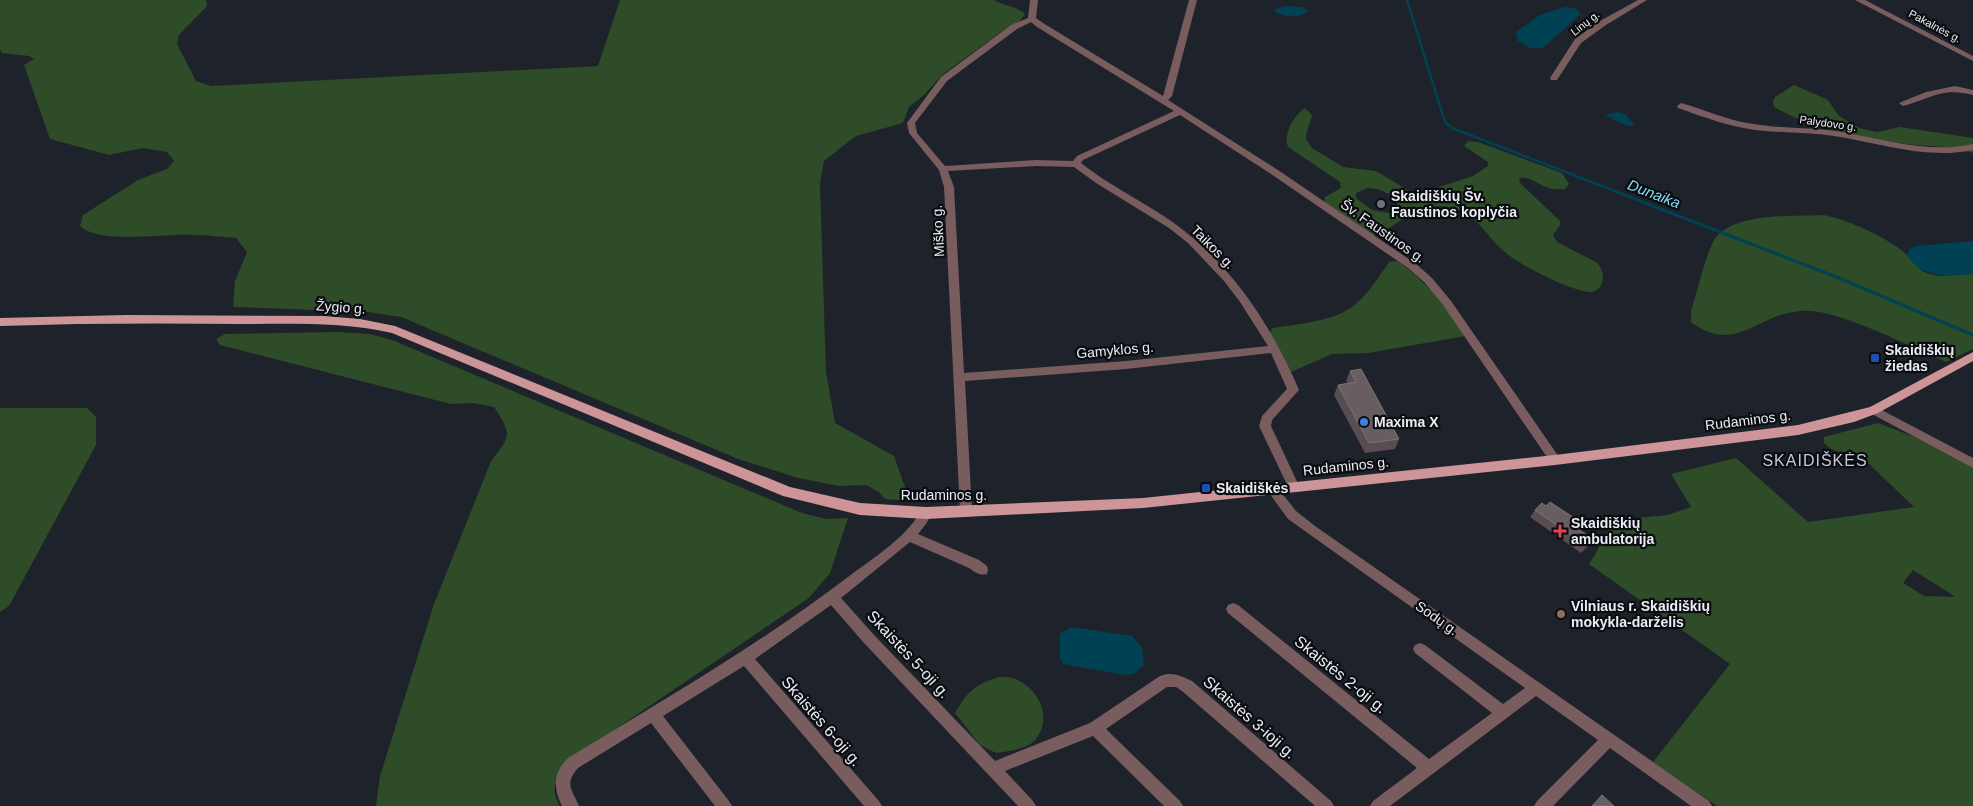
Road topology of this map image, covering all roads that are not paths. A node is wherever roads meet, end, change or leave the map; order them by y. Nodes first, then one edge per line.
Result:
1 (1034, 0) edge
2 (1193, 0) edge
3 (1643, 0) edge
4 (1859, 0) edge
5 (1032, 19) junction
6 (1973, 59) edge
7 (1554, 78) dead end
8 (1973, 93) edge
9 (1163, 100) junction
10 (1903, 104) dead end
11 (1681, 106) dead end
12 (1181, 111) junction
13 (1973, 147) edge
14 (1076, 164) junction
15 (943, 169) junction
16 (0, 322) edge
17 (1273, 349) junction
18 (1973, 356) edge
19 (959, 377) junction
20 (1874, 410) junction
21 (658, 440) joint
22 (1555, 460) junction
23 (1973, 462) edge
24 (1294, 488) junction
25 (1273, 490) junction
26 (966, 512) junction
27 (926, 513) junction
28 (909, 536) junction
29 (982, 570) dead end
30 (832, 597) junction
31 (1233, 608) dead end
32 (1420, 649) dead end
33 (745, 658) junction
34 (1536, 688) junction
35 (1503, 712) junction
36 (654, 714) junction
37 (1095, 728) junction
38 (1609, 739) junction
39 (1427, 767) junction
40 (993, 769) junction
41 (571, 806) edge
42 (724, 806) edge
43 (874, 806) edge
44 (1028, 806) edge
45 (1175, 806) edge
46 (1326, 806) edge
47 (1378, 806) edge
48 (1542, 806) edge
49 (1704, 806) edge

1 - 5 street
2 - 9 street
3 - 7 street, Linų g.
4 - 6 street, Pakalnės g.
5 - 9 street, Šv. Faustinos g.
5 - 15 street, Miško g.
8 - 10 street
9 - 12 street, Šv. Faustinos g.
11 - 13 street, Palydovo g.
12 - 14 street
12 - 22 street, Šv. Faustinos g.
14 - 15 street
14 - 17 street, Taikos g.
15 - 19 street, Miško g.
16 - 21 main road, Žygio g.
17 - 19 street, Gamyklos g.
17 - 24 street, Taikos g.
18 - 20 main road, Rudaminos g.
19 - 26 street, Miško g.
20 - 22 main road, Rudaminos g.
20 - 23 street
21 - 27 main road, Rudaminos g.
22 - 24 main road, Rudaminos g.
24 - 25 main road, Rudaminos g.
25 - 26 main road, Rudaminos g.
25 - 34 street, Sodų g.
26 - 27 main road, Rudaminos g.
27 - 28 street
28 - 29 street
28 - 30 street
30 - 33 street
30 - 40 street, Skaistės 5-oji g.
31 - 39 street, Skaistės 2-oji g.
32 - 35 street
33 - 36 street
33 - 43 street, Skaistės 6-oji g.
34 - 35 street
34 - 38 street, Sodų g.
35 - 39 street
36 - 41 street
36 - 42 street
37 - 40 street, Skaistės 3-ioji g.
37 - 45 street
37 - 46 street, Skaistės 3-ioji g.
38 - 48 street
38 - 49 street, Sodų g.
39 - 47 street
40 - 44 street, Skaistės 5-oji g.

